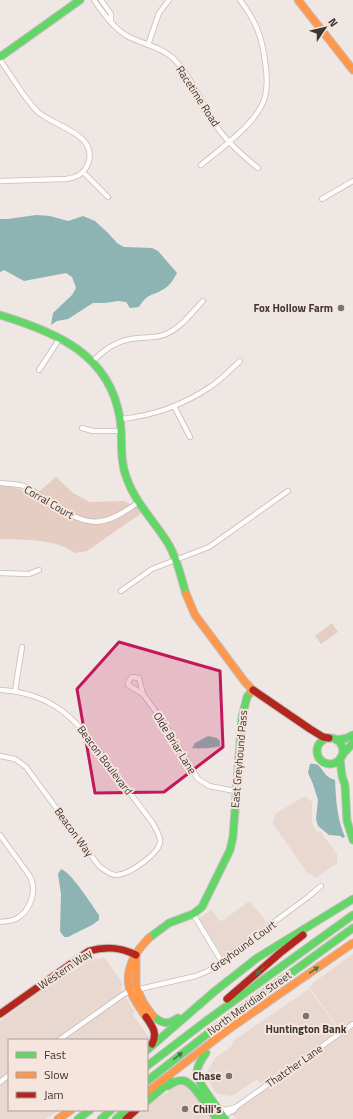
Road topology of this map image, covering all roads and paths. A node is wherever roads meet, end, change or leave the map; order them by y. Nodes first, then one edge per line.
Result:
1 (80, 0) edge
2 (94, 0) edge
3 (101, 0) edge
4 (169, 0) edge
5 (240, 0) edge
6 (298, 0) edge
7 (111, 21) junction
8 (148, 45) junction
9 (0, 56) edge
10 (0, 60) edge
11 (352, 67) edge
12 (229, 141) junction
13 (201, 165) dead end
14 (258, 168) dead end
15 (83, 172) junction
16 (0, 181) edge
17 (353, 181) edge
18 (108, 197) dead end
19 (322, 200) dead end
20 (203, 301) dead end
21 (0, 315) edge
22 (60, 338) junction
23 (93, 361) junction
24 (240, 361) dead end
25 (39, 370) dead end
26 (174, 406) junction
27 (121, 419) junction
28 (82, 428) dead end
29 (121, 431) junction
30 (190, 437) dead end
31 (0, 483) edge
32 (288, 491) dead end
33 (140, 501) junction
34 (176, 560) junction
35 (39, 570) dead end
36 (0, 573) edge
37 (121, 591) dead end
38 (22, 647) dead end
39 (0, 690) edge
40 (253, 690) junction
41 (15, 691) junction
42 (143, 694) dead end
43 (310, 729) junction
44 (353, 735) edge
45 (329, 738) junction
46 (337, 740) junction
47 (353, 743) edge
48 (318, 749) junction
49 (0, 756) edge
50 (341, 757) junction
51 (329, 764) junction
52 (342, 775) junction
53 (235, 791) junction
54 (348, 823) junction
55 (353, 833) edge
56 (0, 835) edge
57 (353, 840) edge
58 (156, 850) joint
59 (321, 886) dead end
60 (353, 899) edge
61 (346, 904) junction
62 (193, 914) junction
63 (353, 915) edge
64 (0, 922) edge
65 (353, 928) edge
66 (353, 943) edge
67 (136, 955) junction
68 (222, 962) junction
69 (134, 991) junction
70 (275, 997) junction
71 (202, 1002) junction
72 (0, 1014) edge
73 (150, 1016) junction
74 (353, 1024) edge
75 (60, 1039) edge
76 (148, 1049) edge
77 (148, 1049) edge
78 (206, 1053) junction
79 (156, 1059) junction
80 (148, 1065) edge
81 (8, 1076) edge
82 (148, 1080) edge
83 (0, 1082) edge
84 (148, 1091) edge
85 (201, 1091) junction
86 (148, 1100) edge
87 (148, 1100) edge
88 (236, 1107) junction
89 (218, 1108) junction
90 (70, 1111) edge
91 (90, 1111) edge
92 (91, 1111) edge
93 (110, 1111) edge
94 (125, 1111) edge
95 (135, 1111) edge
96 (221, 1118) edge
97 (58, 1119) edge
98 (78, 1119) edge
99 (82, 1119) edge
100 (101, 1119) edge
101 (116, 1119) edge
102 (126, 1119) edge

1 - 9 main road
2 - 7 street, Racetime Road
3 - 7 street, Racetime Road
4 - 8 street
5 - 12 street
6 - 11 main road
7 - 8 street, Racetime Road
8 - 12 street, Racetime Road
10 - 15 street
12 - 13 street
12 - 14 street, Racetime Road
15 - 16 street
15 - 18 street
17 - 19 street
20 - 23 street
21 - 22 main road
22 - 23 main road
22 - 25 street
23 - 27 main road
24 - 26 street
26 - 27 street
26 - 30 street
27 - 29 main road
28 - 29 street
29 - 33 main road
31 - 33 street, Corral Court
32 - 34 street
33 - 34 main road
34 - 37 street
34 - 40 main road
35 - 36 street
38 - 41 street
39 - 41 street, Beacon Boulevard
40 - 43 main road
40 - 53 main road, East Greyhound Pass
41 - 58 street, Beacon Boulevard
42 - 53 street, Olde Briar Lane
43 - 45 main road
43 - 48 main road
44 - 46 main road
45 - 46 main road
45 - 48 main road
46 - 50 main road
47 - 50 main road
48 - 51 main road
49 - 58 street, Beacon Way
50 - 51 main road
50 - 52 main road
51 - 52 main road
52 - 54 main road
53 - 62 main road, East Greyhound Pass
54 - 55 main road
54 - 57 main road
56 - 64 street
59 - 68 street, Greyhound Court
60 - 61 main road
61 - 71 main road
61 -> 79 main road
62 - 67 main road, East Greyhound Pass
62 - 68 street
63 - 79 main road, North Meridian Street
82 -> 65 main road, North Meridian Street
70 -> 66 main road
67 - 69 main road, East Greyhound Pass
67 - 72 main road, Western Way
68 - 69 street, Greyhound Court
69 - 73 main road, East Greyhound Pass
69 - 75 street, Greyhound Court
70 - 78 main road
70 - 84 main road
71 - 73 main road
71 - 76 main road
73 - 77 main road, East Greyhound Pass
74 - 88 street, Thatcher Lane
78 - 85 main road
78 - 86 main road
79 - 80 main road, North Meridian Street
81 - 83 street
85 - 87 main road
85 - 89 main road
85 - 96 main road
88 - 89 street
88 - 96 street, Thatcher Lane
89 - 96 main road
90 - 97 main road
91 - 98 main road
92 - 99 main road
93 - 100 main road
94 - 101 main road
95 - 102 main road

